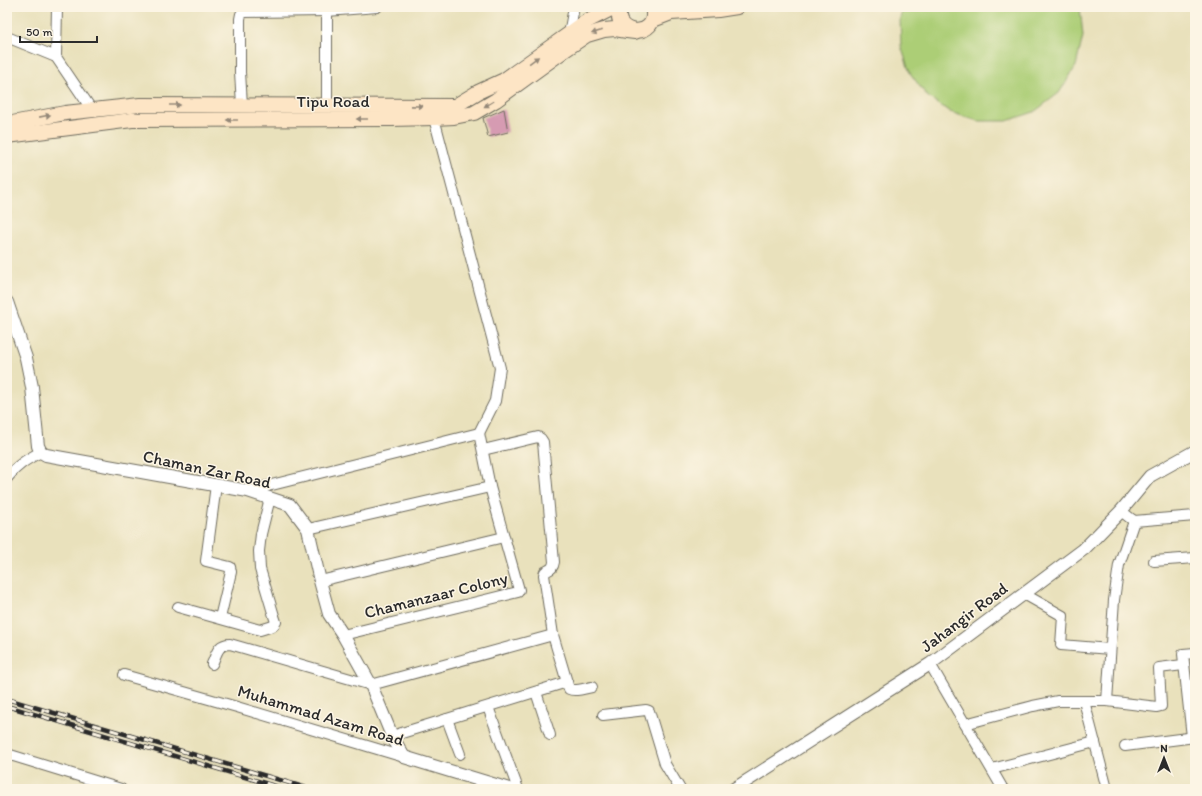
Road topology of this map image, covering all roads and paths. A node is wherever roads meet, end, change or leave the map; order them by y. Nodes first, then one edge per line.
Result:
1 (57, 7) edge
2 (378, 7) edge
3 (574, 7) edge
4 (615, 7) edge
5 (621, 7) edge
6 (737, 7) edge
7 (327, 9) edge
8 (652, 13) edge
9 (635, 32) junction
10 (569, 34) junction
11 (7, 37) edge
12 (56, 57) junction
13 (242, 105) junction
14 (328, 105) junction
15 (92, 110) junction
16 (434, 118) junction
17 (7, 124) edge
18 (7, 136) edge
19 (7, 302) edge
20 (479, 433) junction
21 (483, 450) junction
22 (1195, 451) edge
23 (41, 452) junction
24 (7, 478) edge
25 (216, 485) junction
26 (490, 487) junction
27 (248, 491) junction
28 (270, 498) junction
29 (1121, 511) junction
30 (1195, 516) edge
31 (1134, 521) junction
32 (308, 530) junction
33 (504, 537) junction
34 (1195, 558) edge
35 (1154, 561) dead end
36 (320, 581) junction
37 (1024, 594) junction
38 (178, 607) dead end
39 (220, 618) junction
40 (343, 635) junction
41 (553, 635) junction
42 (1110, 649) junction
43 (1195, 652) edge
44 (212, 664) dead end
45 (930, 664) junction
46 (1183, 666) junction
47 (124, 675) dead end
48 (567, 682) junction
49 (371, 685) junction
50 (592, 687) dead end
51 (536, 692) junction
52 (1084, 701) junction
53 (1107, 701) junction
54 (488, 707) junction
55 (602, 715) dead end
56 (447, 719) junction
57 (965, 724) junction
58 (550, 735) dead end
59 (392, 736) junction
60 (1193, 737) edge
61 (1094, 742) junction
62 (1125, 746) dead end
63 (7, 754) edge
64 (460, 754) dead end
65 (404, 758) junction
66 (992, 769) junction
67 (121, 789) edge
68 (508, 789) edge
69 (518, 789) edge
70 (680, 789) edge
71 (734, 789) edge
72 (1003, 789) edge
73 (1107, 789) edge

1 - 12 street
2 - 7 street
3 - 10 street
4 - 10 main road
5 - 9 main road
6 - 8 main road
7 - 13 street
7 - 14 street
8 - 9 main road
9 -> 16 main road, Tipu Road
14 -> 10 main road
11 - 12 street
12 - 15 street
13 - 14 main road
15 -> 13 main road
17 -> 15 main road
16 -> 18 main road, Tipu Road
16 - 20 street
19 - 23 street
20 - 21 street, Chamanzaar Colony
20 - 27 street
21 - 26 street, Chamanzaar Colony
21 - 41 street
22 - 29 street, Jahangir Road
23 - 24 street
23 - 25 street, Chaman Zar Road
25 - 27 street, Chaman Zar Road
25 - 39 street
26 - 32 street
26 - 33 street, Chamanzaar Colony
27 - 28 street, Chaman Zar Road
28 - 32 street, Chaman Zar Road
28 - 39 street
29 - 31 street
29 - 37 street, Jahangir Road
30 - 31 street
31 - 42 street
32 - 36 street, Chaman Zar Road
33 - 36 street
33 - 40 street, Chamanzaar Colony
34 - 35 street
36 - 40 street, Chaman Zar Road
37 - 42 street
37 - 45 street, Jahangir Road
38 - 39 street
40 - 49 street, Chaman Zar Road
41 - 48 street
41 - 49 street
42 - 53 street
43 - 46 street
44 - 49 street
45 - 57 street
45 - 71 street, Jahangir Road
46 - 53 street
46 - 60 street
47 - 65 street, Muhammad Azam Road
48 - 50 street
48 - 51 street
49 - 59 street, Chaman Zar Road
51 - 54 street
51 - 58 street
52 - 53 street
52 - 57 street
52 - 61 street
54 - 56 street
54 - 69 street
55 - 70 street
56 - 59 street
56 - 64 street
57 - 66 street
59 - 65 street, Chaman Zar Road
60 - 62 street
61 - 66 street
61 - 73 street
63 - 67 street
65 - 68 street, Muhammad Azam Road
66 - 72 street

